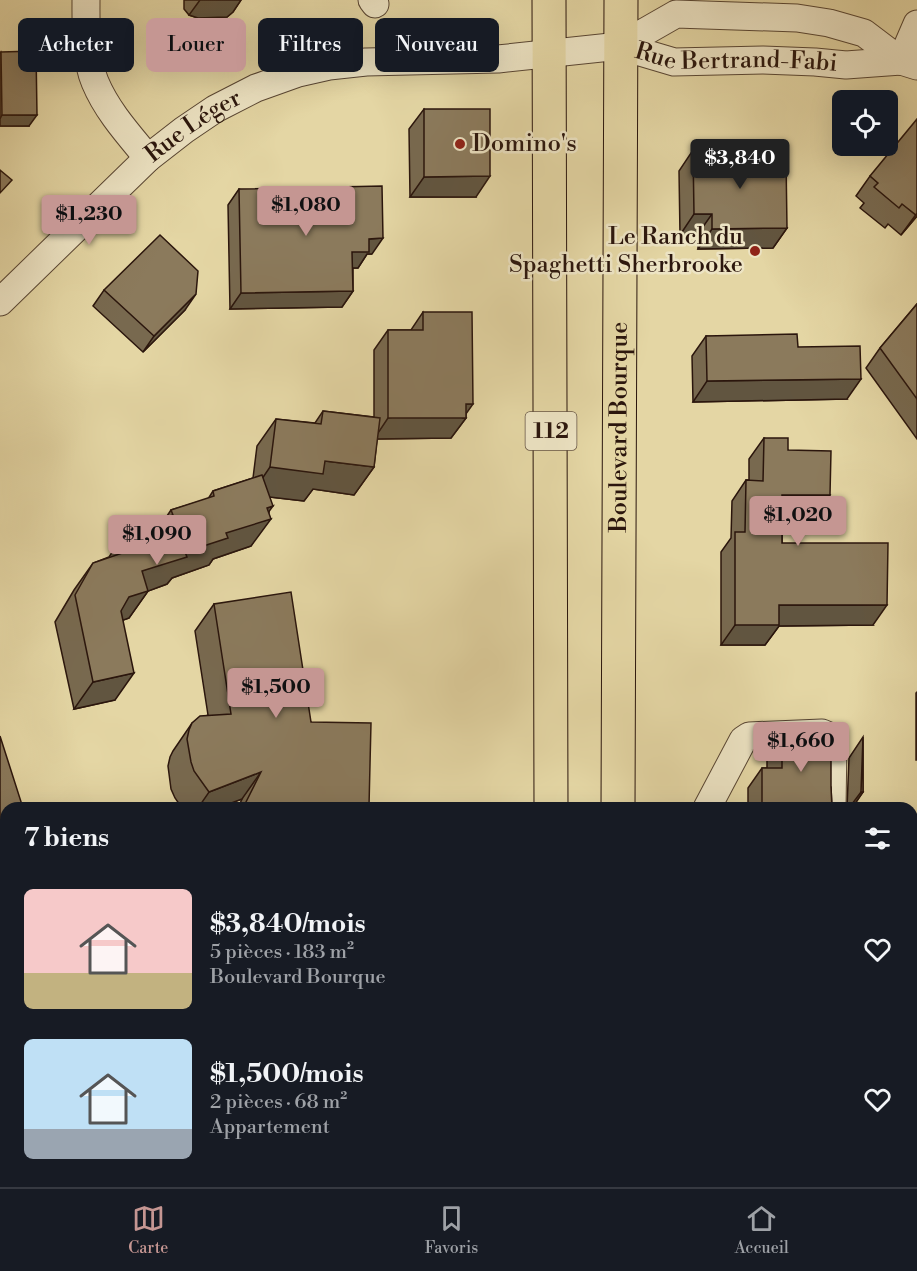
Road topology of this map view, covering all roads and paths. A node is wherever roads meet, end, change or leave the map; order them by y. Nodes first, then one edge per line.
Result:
1 (86, 0) edge
2 (549, 0) edge
3 (621, 0) edge
4 (917, 24) edge
5 (620, 46) junction
6 (550, 54) junction
7 (909, 63) edge
8 (148, 158) junction
9 (0, 302) edge
10 (551, 802) edge
11 (618, 802) edge
12 (710, 802) edge
13 (832, 802) edge

1 - 8 street
2 - 6 main road, 112
3 - 5 main road, Boulevard Bourque
4 - 7 street
5 - 6 street, Rue Léger
5 - 7 street, Rue Bertrand-Fabi
5 - 7 street, Rue Bertrand-Fabi
5 - 11 main road, Boulevard Bourque
6 - 8 street, Rue Léger
6 - 10 main road, 112
8 - 9 street, Rue Léger
12 - 13 street

